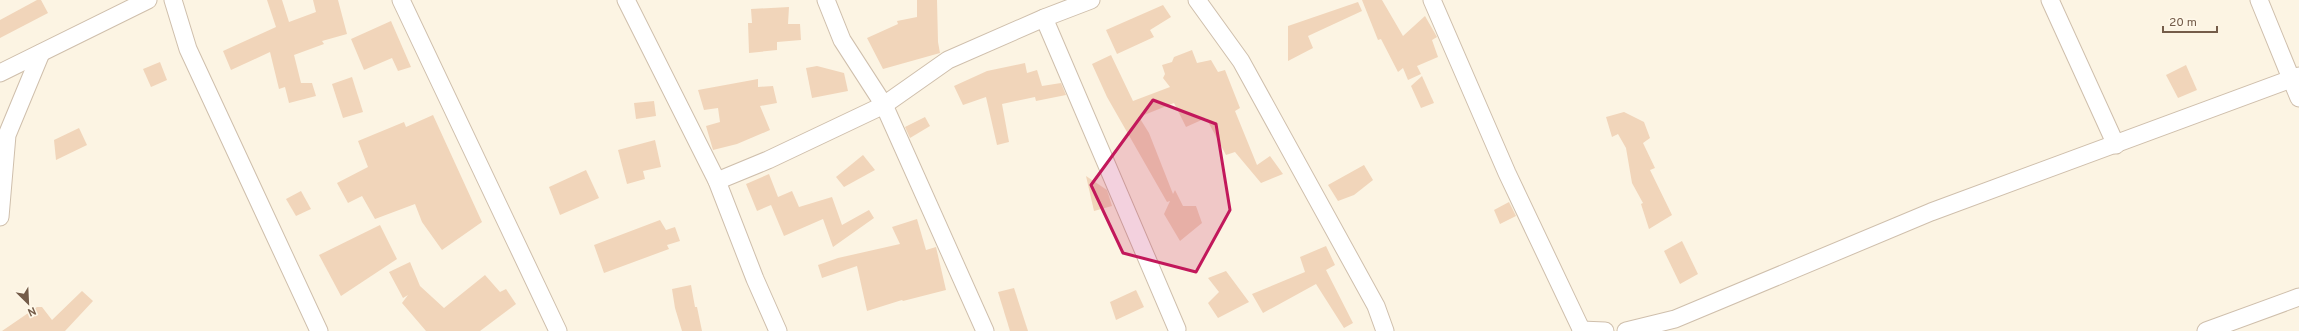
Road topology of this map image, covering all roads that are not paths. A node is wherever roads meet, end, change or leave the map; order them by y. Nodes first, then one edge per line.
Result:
1 (148, 0) edge
2 (173, 0) edge
3 (401, 0) edge
4 (626, 0) edge
5 (826, 0) edge
6 (1091, 0) edge
7 (1197, 0) edge
8 (1432, 0) edge
9 (2050, 0) edge
10 (2259, 0) edge
11 (1044, 18) junction
12 (41, 53) junction
13 (0, 73) edge
14 (2295, 78) edge
15 (2299, 98) edge
16 (884, 105) junction
17 (2116, 145) junction
18 (717, 181) junction
19 (0, 217) edge
20 (2299, 297) edge
21 (1177, 329) dead end
22 (1581, 330) edge
23 (319, 331) edge
24 (558, 331) edge
25 (778, 331) edge
26 (985, 331) edge
27 (1385, 331) edge
28 (1605, 331) edge
29 (1626, 331) edge
30 (2206, 331) edge

1 - 12 street
2 - 23 street
3 - 24 street
4 - 18 street
5 - 16 street
6 - 11 street
7 - 27 street
8 - 22 street
9 - 17 street
10 - 14 street
11 - 16 street
11 - 21 street
12 - 13 street
12 - 19 street
14 - 15 street
14 - 17 street
16 - 18 street
16 - 26 street
17 - 29 street
18 - 25 street
20 - 30 street
22 - 28 street

